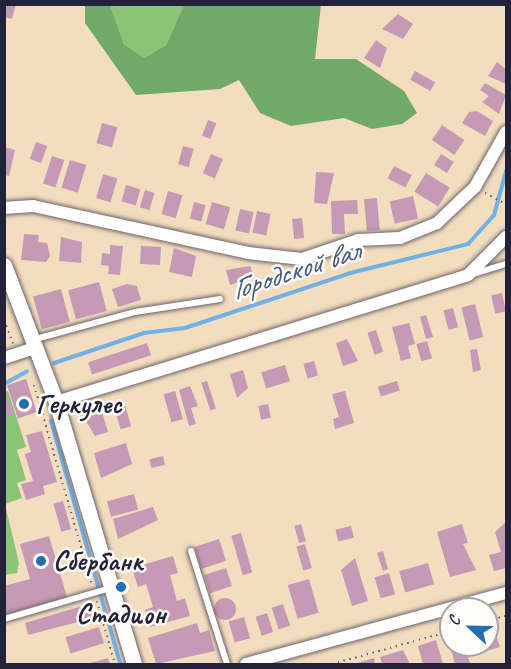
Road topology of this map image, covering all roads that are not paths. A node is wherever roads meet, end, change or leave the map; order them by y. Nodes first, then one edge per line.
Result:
1 (507, 132) edge
2 (4, 208) edge
3 (507, 237) edge
4 (507, 264) edge
5 (4, 265) edge
6 (468, 275) junction
7 (220, 299) dead end
8 (30, 345) junction
9 (4, 358) edge
10 (56, 402) junction
11 (191, 551) dead end
12 (111, 588) junction
13 (507, 593) edge
14 (4, 619) edge
15 (134, 664) edge
16 (227, 664) edge
17 (246, 664) edge

1 - 2 street
3 - 6 street
4 - 6 lane
5 - 8 street
6 - 10 street
7 - 8 lane
8 - 9 street
8 - 10 street
10 - 12 street
11 - 16 lane
12 - 14 lane
12 - 15 street
13 - 17 street

